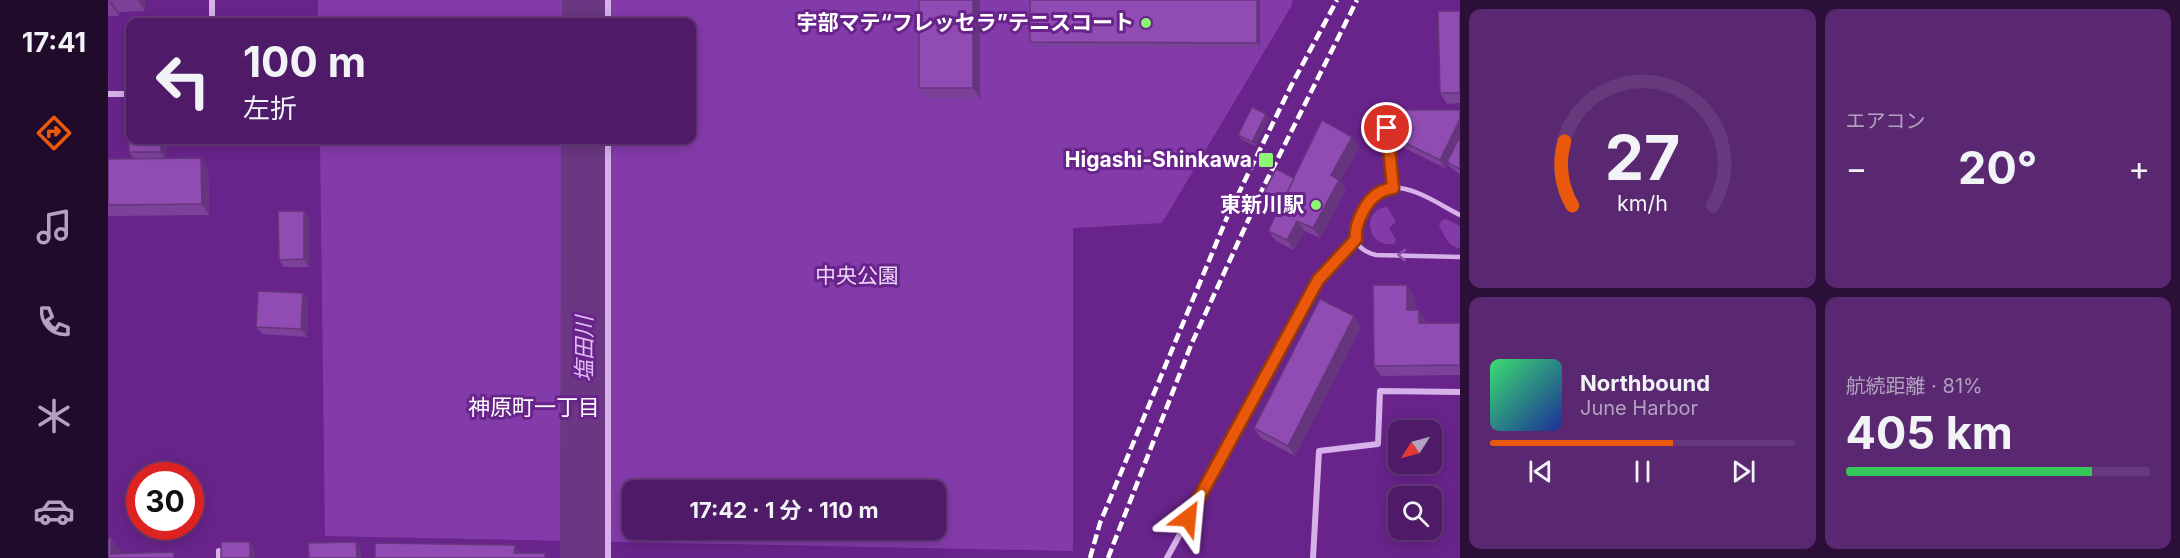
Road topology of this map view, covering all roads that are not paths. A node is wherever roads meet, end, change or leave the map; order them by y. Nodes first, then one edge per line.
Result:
1 (212, 0) edge
2 (608, 0) edge
3 (212, 18) edge
4 (608, 18) edge
5 (108, 94) edge
6 (126, 94) edge
7 (1387, 128) dead end
8 (608, 144) edge
9 (1393, 188) junction
10 (1460, 214) edge
11 (1356, 239) junction
12 (1460, 256) edge
13 (1460, 392) edge
14 (608, 558) edge
15 (1167, 558) edge
16 (1313, 558) edge

1 - 3 street
2 - 4 street
5 - 6 street
7 - 9 lane
8 - 14 street
9 - 10 lane
9 - 11 lane
12 -> 11 lane
11 - 15 street
13 - 16 street

